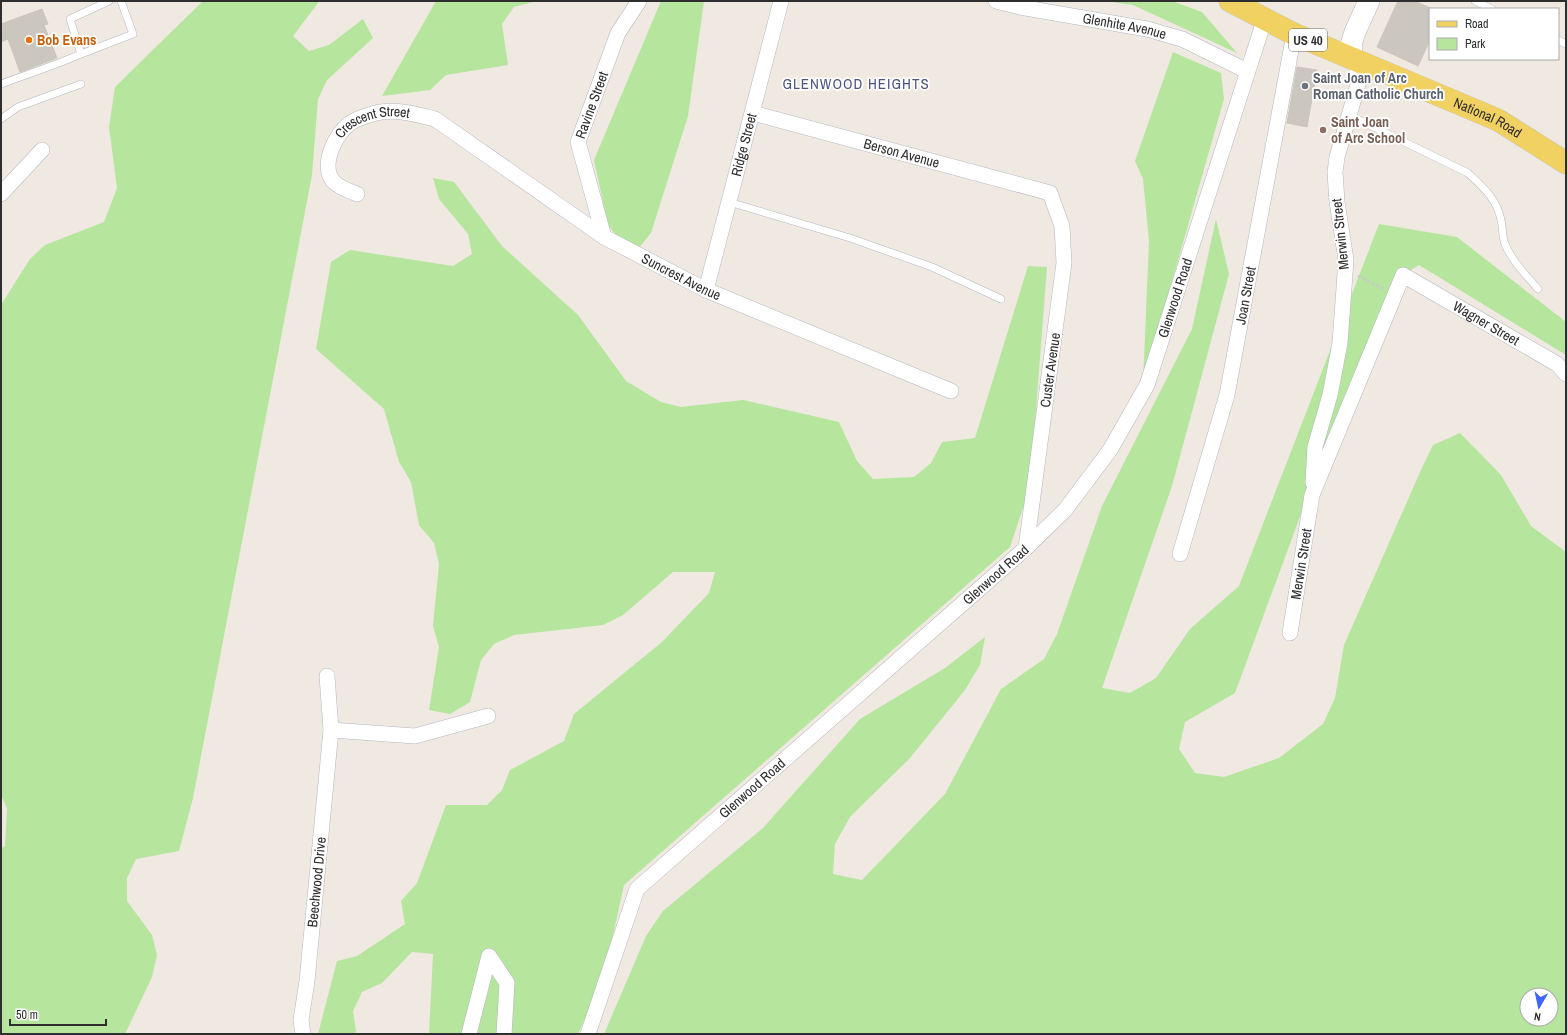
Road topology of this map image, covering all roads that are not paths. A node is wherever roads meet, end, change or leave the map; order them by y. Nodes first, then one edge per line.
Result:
1 (109, 1) edge
2 (121, 1) edge
3 (639, 1) edge
4 (781, 1) edge
5 (996, 1) edge
6 (1230, 1) edge
7 (1369, 1) edge
8 (1475, 1) edge
9 (1490, 8) edge
10 (1265, 18) junction
11 (1294, 34) junction
12 (81, 54) junction
13 (1353, 58) junction
14 (1247, 71) junction
15 (1, 84) edge
16 (81, 84) dead end
17 (753, 113) junction
18 (1349, 115) junction
19 (1, 119) edge
20 (435, 119) joint
21 (42, 150) dead end
22 (1566, 163) edge
23 (1050, 193) joint
24 (1, 194) edge
25 (357, 194) dead end
26 (729, 202) junction
27 (604, 237) junction
28 (1403, 275) joint
29 (1538, 289) dead end
30 (706, 290) junction
31 (1001, 299) dead end
32 (1566, 374) edge
33 (951, 392) dead end
34 (1312, 495) junction
35 (1026, 548) junction
36 (1180, 554) dead end
37 (1290, 633) dead end
38 (327, 676) dead end
39 (488, 716) dead end
40 (331, 730) junction
41 (303, 1034) edge
42 (469, 1034) edge
43 (504, 1034) edge
44 (588, 1034) edge

1 - 12 lane
2 - 12 lane
3 - 27 street, Ravine Street
4 - 17 street, Ridge Street
5 - 14 street, Glenhite Avenue
6 - 10 main road, National Road / US 40
7 - 13 street, Merwin Street
8 - 9 lane
10 - 11 main road, National Road / US 40
10 - 14 street, Glenwood Road
11 - 13 main road, National Road / US 40
11 - 36 street, Joan Street
12 - 15 lane
13 - 18 street, Merwin Street
13 - 22 main road, National Road / US 40
14 - 35 street, Glenwood Road
16 - 19 lane
17 - 23 street, Berson Avenue
17 - 26 street, Ridge Street
18 - 29 lane
18 - 34 street, Merwin Street
20 - 25 street, Crescent Street
20 - 27 street, Suncrest Avenue
21 - 24 street
23 - 35 street, Custer Avenue
26 - 30 street, Ridge Street
26 - 31 lane
27 - 30 street, Suncrest Avenue
28 - 32 street, Wagner Street
28 - 34 street, Merwin Street
30 - 33 street, Suncrest Avenue
34 - 37 street, Merwin Street
35 - 44 street, Glenwood Road
38 - 40 street, Beechwood Drive
39 - 40 street
40 - 41 street, Beechwood Drive
42 - 43 street

